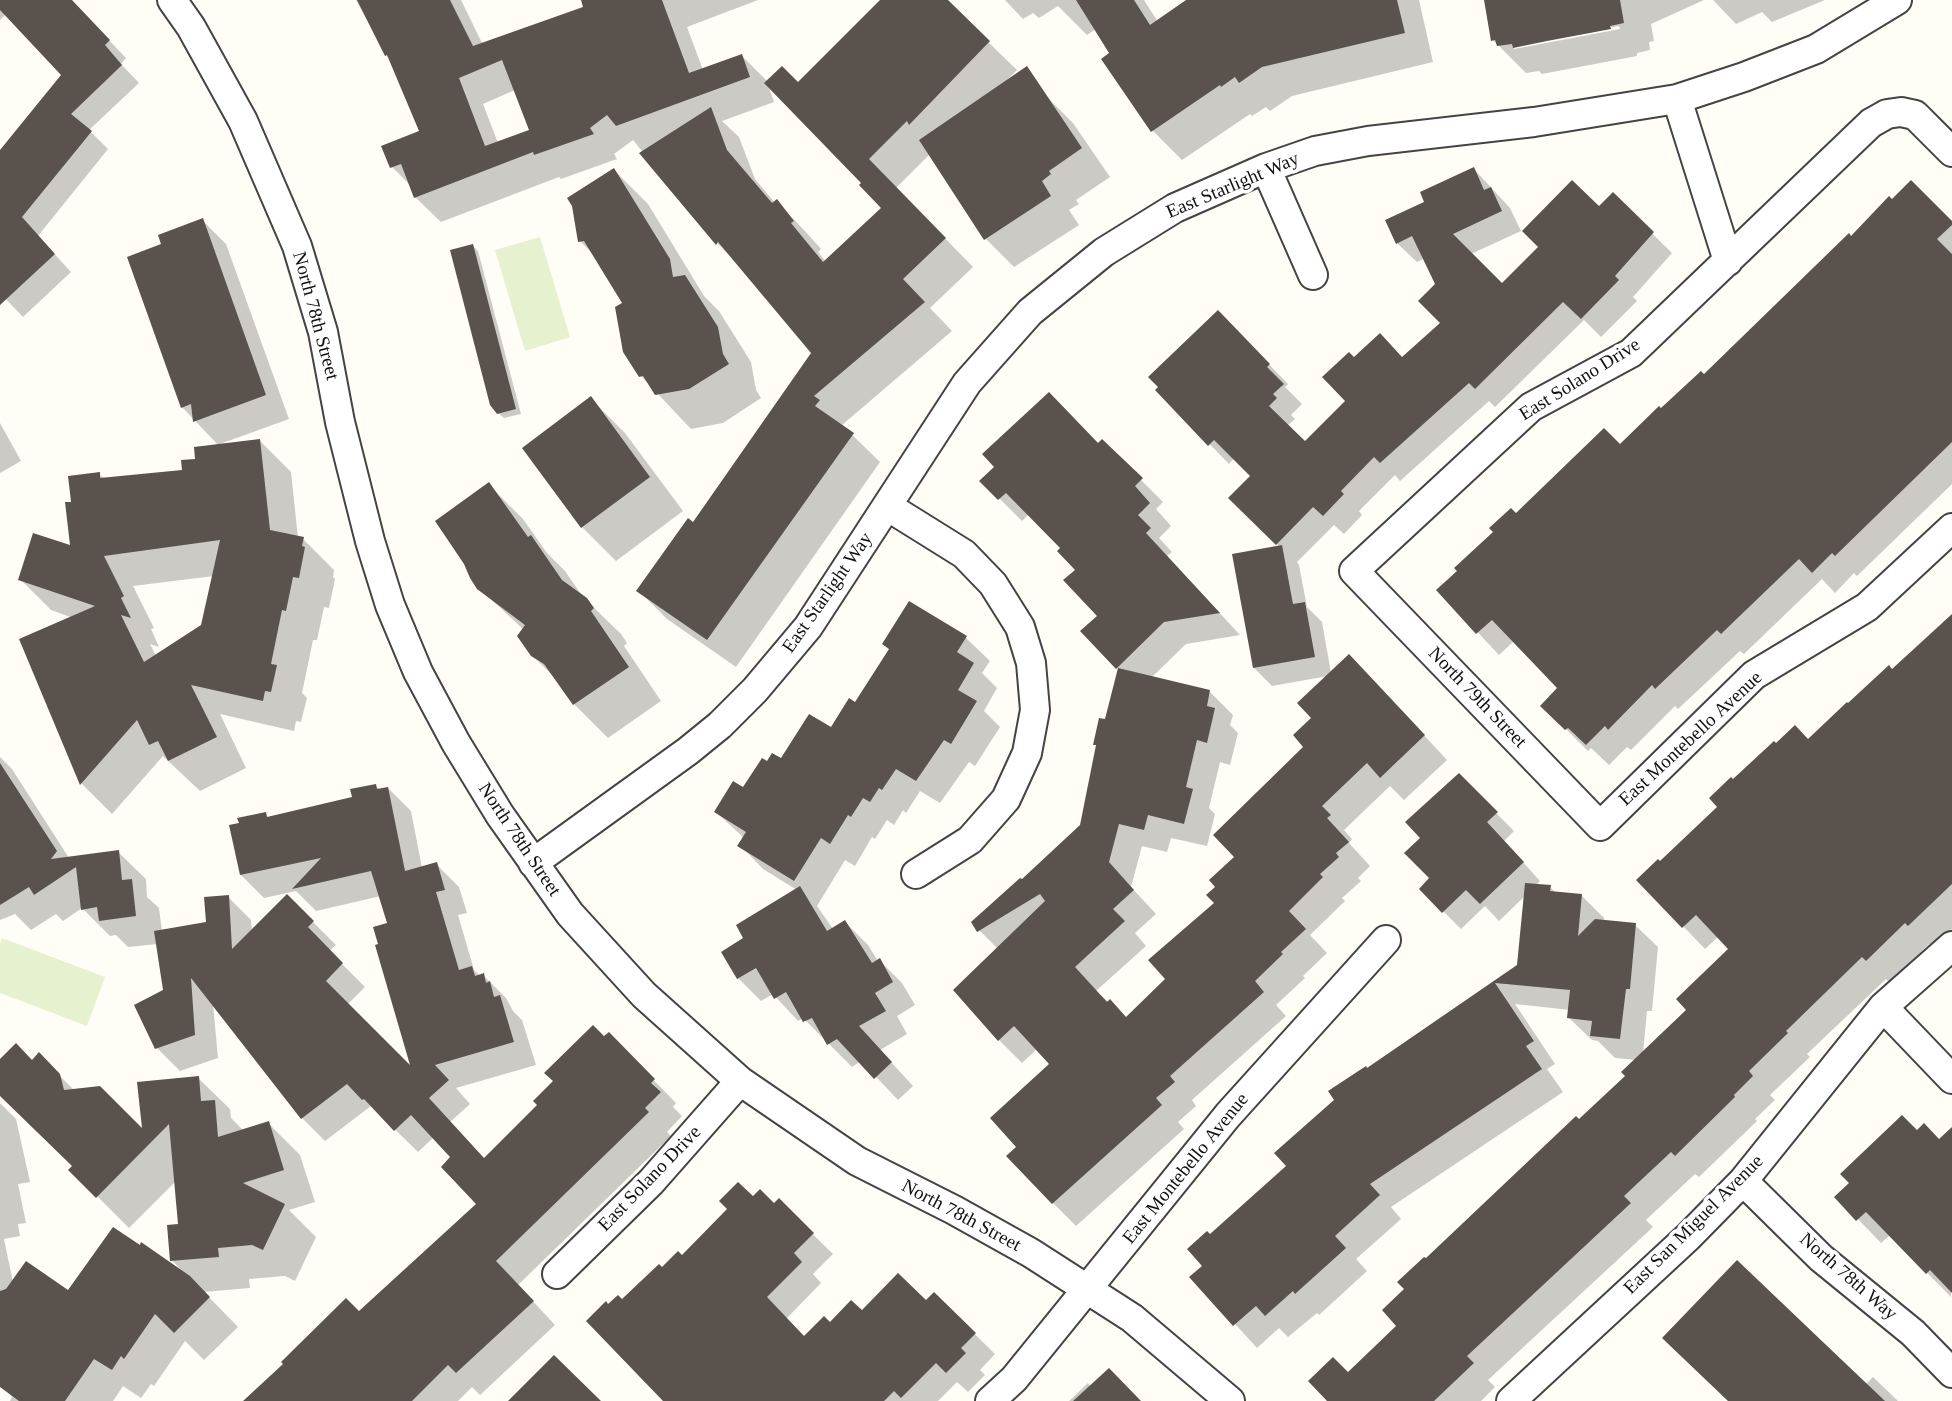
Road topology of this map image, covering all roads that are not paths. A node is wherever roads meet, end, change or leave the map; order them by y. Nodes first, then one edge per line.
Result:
1 (172, 0) edge
2 (1898, 0) edge
3 (1677, 99) junction
4 (1952, 152) edge
5 (1265, 168) junction
6 (1728, 261) junction
7 (1313, 275) dead end
8 (887, 506) junction
9 (1952, 528) edge
10 (1354, 571) joint
11 (1600, 826) joint
12 (533, 863) junction
13 (916, 874) dead end
14 (1386, 940) dead end
15 (1952, 946) edge
16 (1883, 1007) junction
17 (1952, 1079) edge
18 (740, 1081) junction
19 (1743, 1181) junction
20 (557, 1274) dead end
21 (1088, 1290) junction
22 (1952, 1373) edge
23 (990, 1401) edge
24 (1230, 1401) edge
25 (1511, 1401) edge

1 - 12 street, North 78th Street
2 - 3 street, East Starlight Way
3 - 5 street, East Starlight Way
3 - 6 street
4 - 6 street, East Solano Drive
5 - 7 street
5 - 8 street, East Starlight Way
6 - 10 street, East Solano Drive
8 - 12 street, East Starlight Way
8 - 13 street
9 - 11 street, East Montebello Avenue
10 - 11 street, North 79th Street
12 - 18 street, North 78th Street
14 - 21 street, East Montebello Avenue
15 - 16 street, East San Miguel Avenue
16 - 17 street
16 - 19 street, East San Miguel Avenue
18 - 20 street, East Solano Drive
18 - 21 street, North 78th Street
19 - 22 street, North 78th Way
19 - 25 street, East San Miguel Avenue
21 - 23 street, East Montebello Avenue
21 - 24 street, North 78th Street

